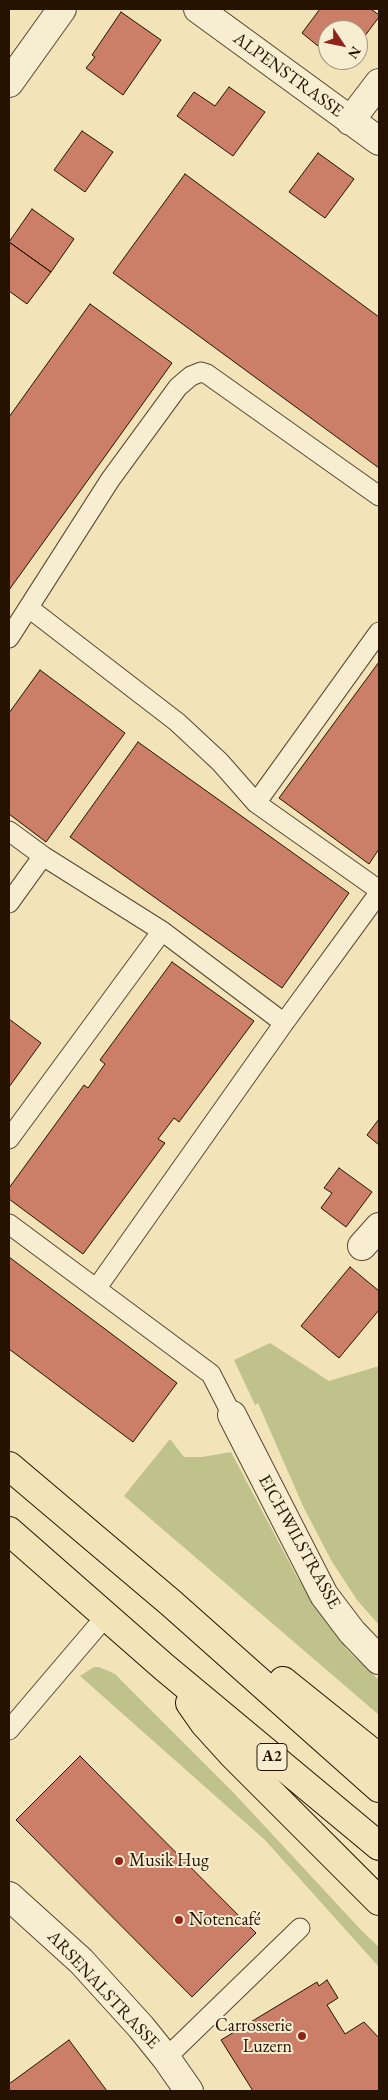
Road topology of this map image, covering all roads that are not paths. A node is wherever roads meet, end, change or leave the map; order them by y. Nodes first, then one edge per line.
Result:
1 (62, 9) edge
2 (198, 9) edge
3 (9, 82) edge
4 (379, 83) edge
5 (350, 121) junction
6 (379, 141) edge
7 (379, 496) edge
8 (29, 608) junction
9 (379, 632) edge
10 (9, 638) edge
11 (256, 802) junction
12 (9, 831) edge
13 (43, 856) junction
14 (379, 892) edge
15 (9, 903) edge
16 (162, 931) junction
17 (284, 1023) junction
18 (9, 1139) edge
19 (9, 1224) edge
20 (96, 1289) junction
21 (232, 1415) joint
22 (9, 1466) edge
23 (9, 1532) edge
24 (171, 1603) junction
25 (106, 1616) junction
26 (379, 1660) edge
27 (164, 1667) junction
28 (9, 1730) edge
29 (379, 1758) edge
30 (379, 1788) edge
31 (379, 1846) edge
32 (9, 1896) edge
33 (379, 1901) edge
34 (300, 1928) dead end
35 (166, 2058) junction
36 (189, 2091) edge

1 - 3 street
2 - 5 street, ALPENSTRASSE
4 - 5 street
5 - 6 street, ALPENSTRASSE
7 - 8 lane
8 - 10 lane
8 - 11 lane
9 - 11 lane
11 - 14 lane
12 - 13 lane
13 - 15 lane
13 - 16 lane
14 - 17 lane
16 - 17 lane
16 - 18 lane
17 - 20 lane
19 - 20 lane
20 - 21 lane
21 - 26 street, EICHWILSTRASSE
22 - 24 highway
23 - 25 highway, A2
24 - 29 highway
24 - 30 highway
25 - 27 highway, A2
25 - 28 lane
27 - 31 highway, A2
27 - 33 highway
32 - 35 street, ARSENALSTRASSE
34 - 35 lane
35 - 36 street, ARSENALSTRASSE

